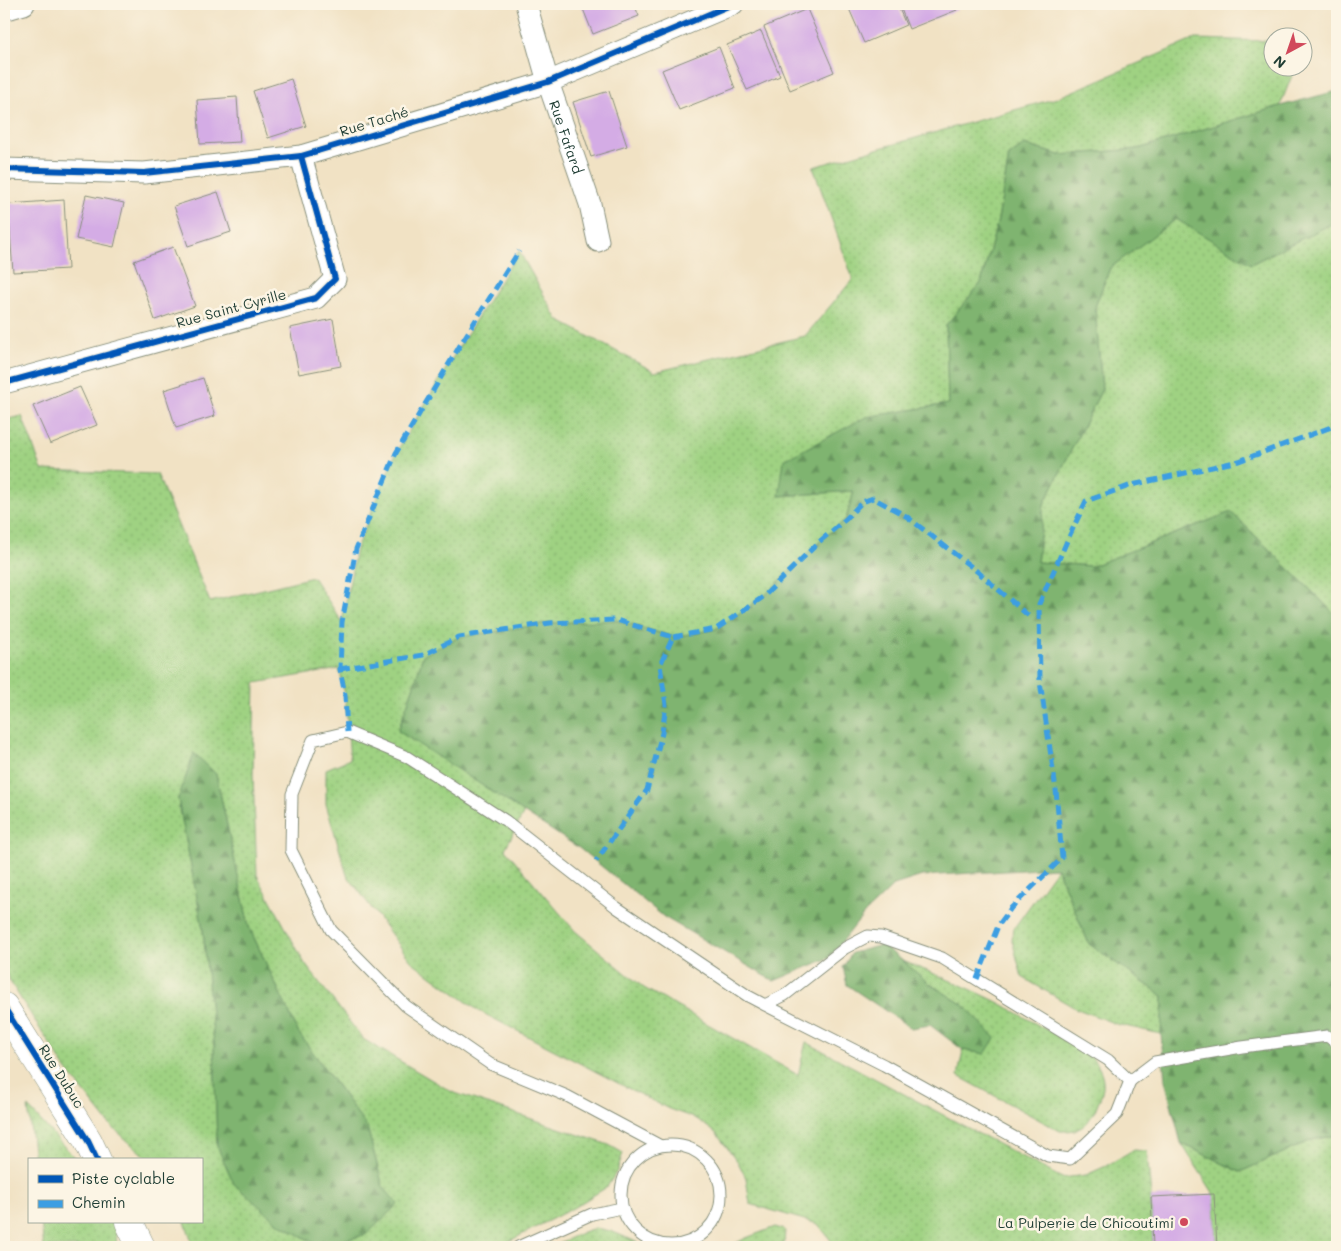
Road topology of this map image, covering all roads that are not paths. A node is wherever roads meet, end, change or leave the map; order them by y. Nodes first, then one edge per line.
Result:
1 (24, 4) edge
2 (526, 4) edge
3 (733, 4) edge
4 (4, 10) edge
5 (548, 82) junction
6 (301, 156) junction
7 (4, 169) edge
8 (598, 241) dead end
9 (4, 383) edge
10 (765, 1004) junction
11 (4, 1007) edge
12 (1337, 1043) edge
13 (1130, 1081) junction
14 (659, 1146) junction
15 (96, 1158) edge
16 (622, 1208) junction
17 (130, 1224) edge
18 (141, 1247) edge
19 (518, 1247) edge

1 - 4 street
2 - 5 street, Rue Fafard
3 - 5 street, Rue Taché
5 - 6 street, Rue Taché
5 - 8 street, Rue Fafard
6 - 7 street, Rue Taché
6 - 9 street, Rue Saint Cyrille
10 - 13 lane
10 - 13 lane
10 - 14 lane
11 - 15 street, Rue Dubuc
12 - 13 lane
14 - 16 lane
14 - 16 lane
16 - 19 lane
17 - 18 street

